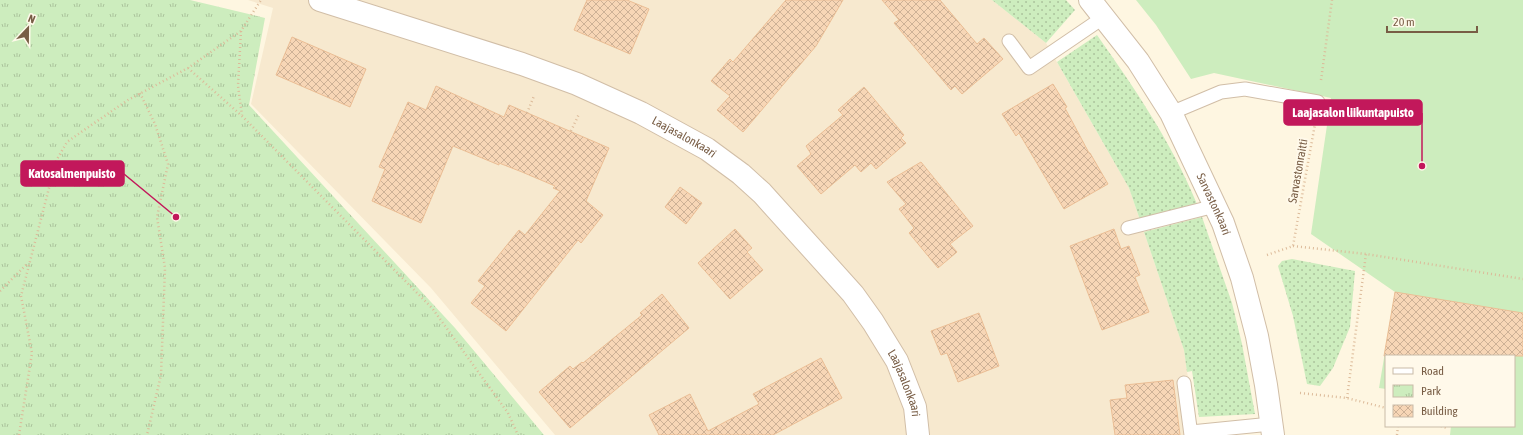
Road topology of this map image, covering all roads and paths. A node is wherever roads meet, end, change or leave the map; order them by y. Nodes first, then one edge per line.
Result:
1 (261, 0) edge
2 (320, 0) edge
3 (1090, 0) edge
4 (1332, 0) edge
5 (1104, 17) junction
6 (241, 31) junction
7 (1008, 41) dead end
8 (188, 68) junction
9 (140, 93) junction
10 (1318, 102) junction
11 (1171, 113) junction
12 (242, 116) junction
13 (1215, 206) junction
14 (1128, 228) dead end
15 (1293, 246) junction
16 (1366, 254) junction
17 (1267, 255) dead end
18 (29, 262) junction
19 (1523, 279) edge
20 (0, 291) edge
21 (1184, 383) dead end
22 (1300, 393) dead end
23 (1347, 398) junction
24 (1385, 408) edge
25 (1272, 430) edge
26 (1191, 434) edge
27 (20, 435) edge
28 (147, 435) edge
29 (518, 435) edge
30 (918, 435) edge

1 - 6 path
2 - 30 street, Laajasalonkaari
3 - 5 street, Sarvastonkaari
4 - 10 path, Sarvastonraitti
5 - 7 lane
5 - 11 street, Sarvastonkaari
6 - 8 path
6 - 12 path
8 - 9 path
8 - 12 path
9 - 18 path
9 - 28 path
10 - 11 lane
10 - 15 path, Sarvastonraitti
11 - 13 street, Sarvastonkaari
12 - 29 path
13 - 14 lane
13 - 25 street, Sarvastonkaari
15 - 16 path
15 - 17 path
16 - 19 path
16 - 23 path
18 - 20 path
18 - 27 path
21 - 26 lane
22 - 23 path
23 - 24 path
25 - 26 lane

